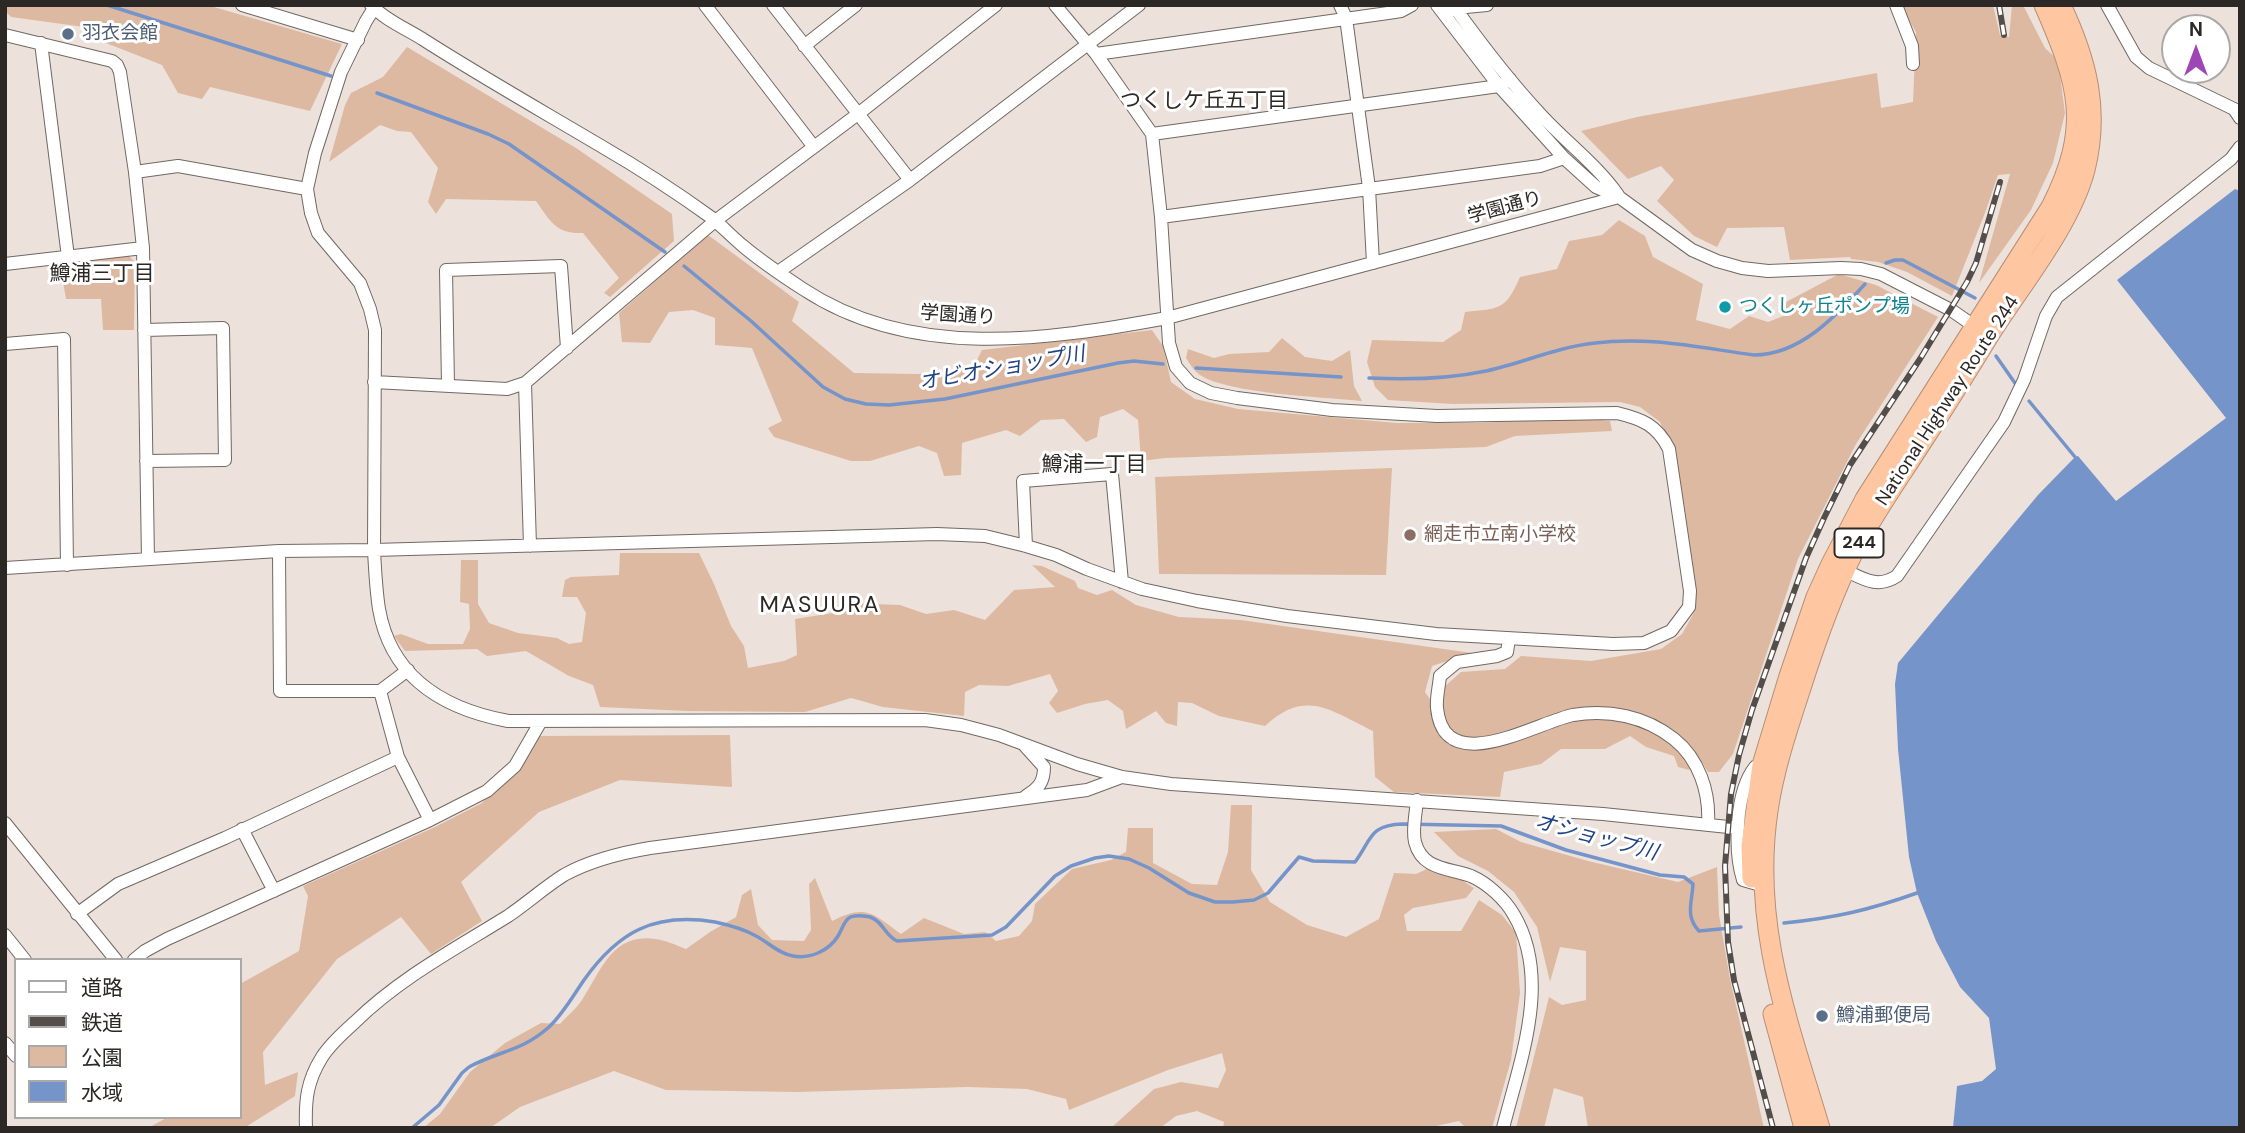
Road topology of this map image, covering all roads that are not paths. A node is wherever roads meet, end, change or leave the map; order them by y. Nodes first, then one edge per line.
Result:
1 (705, 5) edge
2 (773, 5) edge
3 (856, 5) edge
4 (996, 5) edge
5 (1055, 5) edge
6 (1139, 5) edge
7 (1340, 5) edge
8 (1412, 5) edge
9 (1487, 5) edge
10 (1896, 5) edge
11 (2045, 5) edge
12 (2061, 5) edge
13 (2107, 5) edge
14 (245, 6) edge
15 (374, 6) edge
16 (1448, 8) edge
17 (1346, 18) junction
18 (5, 35) edge
19 (358, 40) junction
20 (41, 43) junction
21 (804, 46) junction
22 (1092, 49) junction
23 (1913, 64) dead end
24 (1504, 82) junction
25 (1359, 107) junction
26 (858, 114) junction
27 (2240, 117) edge
28 (1152, 134) junction
29 (814, 147) junction
30 (2240, 147) edge
31 (1564, 158) junction
32 (135, 172) junction
33 (910, 180) junction
34 (1369, 188) junction
35 (307, 189) junction
36 (1619, 197) junction
37 (1161, 217) junction
38 (715, 221) junction
39 (143, 248) junction
40 (68, 257) junction
41 (1373, 263) junction
42 (5, 264) edge
43 (778, 272) junction
44 (1167, 318) junction
45 (145, 330) junction
46 (1982, 331) junction
47 (5, 344) edge
48 (567, 348) junction
49 (374, 382) junction
50 (525, 383) junction
51 (449, 386) junction
52 (146, 461) junction
53 (530, 546) junction
54 (1026, 546) junction
55 (374, 550) junction
56 (279, 551) junction
57 (148, 559) junction
58 (67, 565) junction
59 (1838, 567) junction
60 (5, 568) edge
61 (1122, 582) junction
62 (1509, 639) junction
63 (408, 670) junction
64 (380, 691) junction
65 (541, 722) junction
66 (1023, 743) junction
67 (398, 757) junction
68 (1769, 766) junction
69 (1122, 776) junction
70 (1026, 797) junction
71 (1417, 800) junction
72 (430, 820) junction
73 (5, 823) edge
74 (1708, 824) junction
75 (1738, 828) junction
76 (242, 829) junction
77 (1758, 884) junction
78 (274, 891) junction
79 (77, 914) junction
80 (5, 935) edge
81 (23, 958) edge
82 (114, 958) edge
83 (136, 958) edge
84 (306, 1128) edge
85 (1503, 1128) edge
86 (1804, 1128) edge
87 (1820, 1128) edge

1 - 29 street
2 - 21 street
3 - 21 street
4 - 26 street
5 - 22 street
6 - 22 street
7 - 17 street
8 - 17 street
9 - 16 street
10 - 23 street
11 - 46 highway, National Highway Route 244 / 244
12 - 46 highway, National Highway Route 244 / 244
13 - 27 street
14 - 19 street
15 - 19 street
15 - 38 street, 学園通り
16 - 24 street
17 - 22 street
17 - 25 street
18 - 20 street
19 - 35 street
20 - 32 street
20 - 40 street
21 - 26 street
22 - 28 street
22 - 33 street
24 - 25 street
24 - 31 street
24 - 36 street
25 - 28 street
25 - 34 street
26 - 29 street
26 - 33 street
28 - 37 street
29 - 38 street
30 - 59 street
31 - 34 street
31 - 36 street
32 - 35 street
32 - 39 street
33 - 43 street
34 - 37 street
34 - 41 street
35 - 49 street
36 - 41 street, 学園通り
36 - 46 street
37 - 44 street
38 - 43 street, 学園通り
38 - 48 street
39 - 40 street
39 - 45 street
40 - 42 street
41 - 44 street, 学園通り
43 - 44 street, 学園通り
44 - 62 street
45 - 52 street
45 - 52 street
46 - 59 highway, National Highway Route 244 / 244
47 - 58 street
48 - 50 street
48 - 51 street
49 - 51 street
49 - 55 street
50 - 51 street
50 - 53 street
52 - 57 street
53 - 54 street
53 - 55 street
54 - 61 street
54 - 61 street
55 - 56 street
55 - 63 street
56 - 57 street
56 - 64 street
57 - 58 street
58 - 60 street
59 - 68 highway, National Highway Route 244 / 244
61 - 62 street
62 - 74 street
63 - 64 street
63 - 65 street
64 - 67 street
65 - 66 street
65 - 72 street
66 - 69 street
66 - 70 street
67 - 72 street
67 - 76 street
68 - 75 street
68 - 77 highway, National Highway Route 244 / 244
69 - 70 street
69 - 71 street
70 - 84 street
71 - 74 street
71 - 85 street
72 - 78 street
73 - 79 street
74 - 75 street
75 - 77 street
76 - 78 street
76 - 79 street
77 - 86 highway, National Highway Route 244 / 244
77 - 87 highway, National Highway Route 244 / 244
78 - 83 street
79 - 82 street
80 - 81 street

